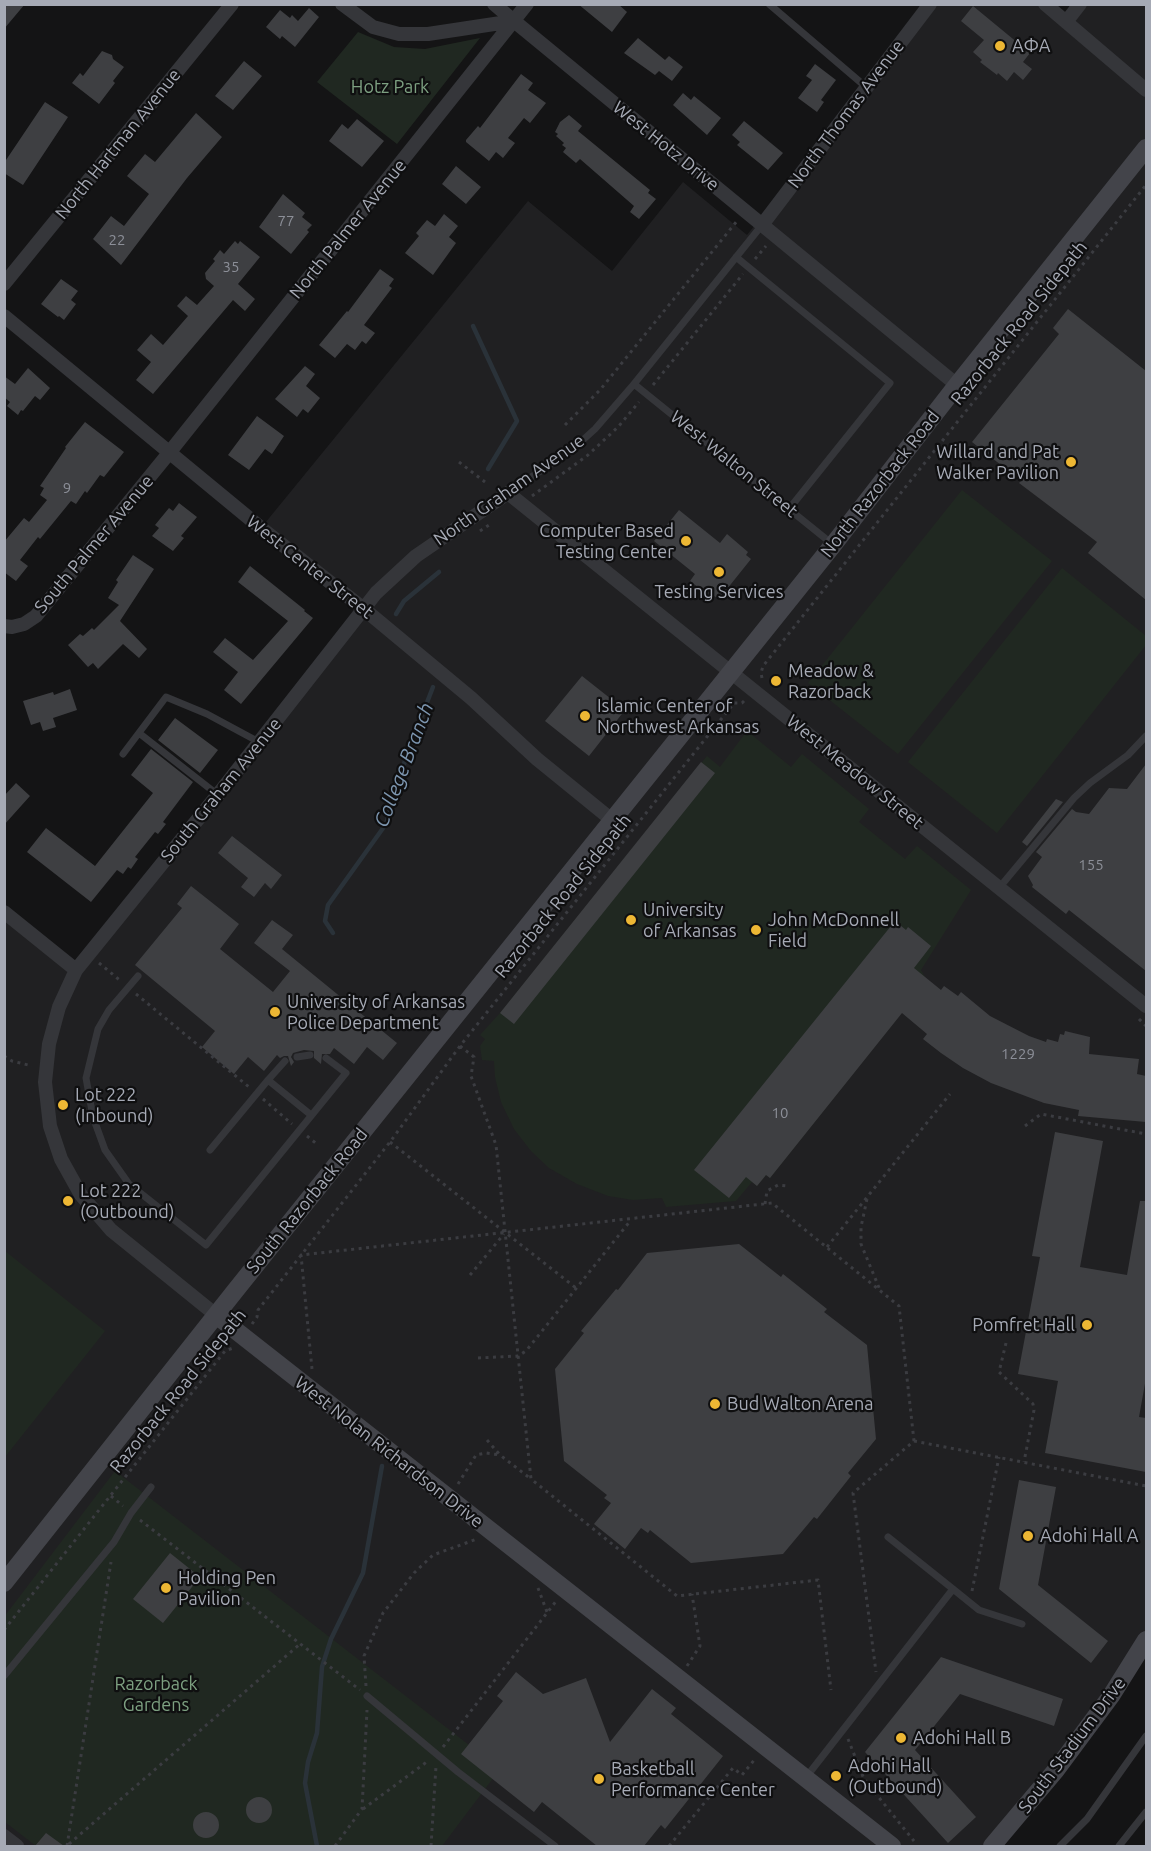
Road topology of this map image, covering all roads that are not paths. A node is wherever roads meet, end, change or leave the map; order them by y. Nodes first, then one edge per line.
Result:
1 (232, 4) edge
2 (342, 4) edge
3 (494, 4) edge
4 (527, 4) edge
5 (769, 4) edge
6 (930, 4) edge
7 (1045, 4) edge
8 (1080, 4) edge
9 (514, 21) junction
10 (1066, 22) junction
11 (866, 87) junction
12 (1146, 90) edge
13 (1146, 148) edge
14 (762, 225) junction
15 (736, 257) junction
16 (4, 284) edge
17 (4, 316) edge
18 (634, 384) junction
19 (957, 385) junction
20 (169, 453) junction
21 (508, 493) junction
22 (789, 509) junction
23 (833, 545) junction
24 (364, 609) junction
25 (8, 627) edge
26 (731, 673) junction
27 (138, 733) junction
28 (1146, 736) edge
29 (260, 742) junction
30 (123, 754) dead end
31 (218, 795) junction
32 (612, 820) junction
33 (999, 888) junction
34 (4, 912) edge
35 (76, 970) junction
36 (138, 976) dead end
37 (1146, 1006) edge
38 (310, 1054) dead end
39 (297, 1058) dead end
40 (326, 1058) dead end
41 (285, 1061) dead end
42 (268, 1080) junction
43 (311, 1115) junction
44 (210, 1150) dead end
45 (216, 1315) junction
46 (151, 1487) dead end
47 (888, 1536) dead end
48 (4, 1583) edge
49 (953, 1589) junction
50 (1022, 1624) dead end
51 (1146, 1640) edge
52 (4, 1676) edge
53 (367, 1696) road end
54 (1146, 1736) edge
55 (806, 1779) junction
56 (1146, 1812) edge
57 (4, 1836) edge
58 (17, 1846) edge
59 (555, 1846) edge
60 (892, 1846) edge
61 (992, 1846) edge
62 (1060, 1846) edge
63 (1119, 1846) edge

1 - 16 street, North Hartman Avenue
2 - 9 street
3 - 9 street, West Hotz Drive
4 - 9 street, North Palmer Avenue
5 - 11 lane
6 - 11 street, North Thomas Avenue
7 - 10 street
8 - 10 street
9 - 14 street, West Hotz Drive
9 - 20 street, North Palmer Avenue
10 - 12 street
11 - 14 street, North Thomas Avenue
13 - 19 main road, North Razorback Road
14 - 15 lane, North Graham Avenue
14 - 19 street, West Hotz Drive
15 - 18 lane, North Graham Avenue
15 - 22 lane
17 - 20 street, West Center Street
18 - 21 lane, North Graham Avenue
18 - 22 lane, West Walton Street
19 - 23 main road, North Razorback Road
20 - 24 street, West Center Street
20 - 25 street, South Palmer Avenue
21 - 24 street, North Graham Avenue
21 - 26 street, West Meadow Street
22 - 23 lane, West Walton Street
23 - 26 main road, North Razorback Road
24 - 29 street, South Graham Avenue
24 - 32 street, West Center Street
26 - 32 main road, North Razorback Road
26 - 33 street, West Meadow Street
27 - 29 lane
27 - 30 lane
27 - 31 lane
28 - 33 lane
29 - 31 street, South Graham Avenue
31 - 35 street, South Graham Avenue
32 - 45 main road, South Razorback Road
33 - 37 street, West Meadow Street
34 - 35 street
35 - 45 street, West Nolan Richardson Drive
36 - 43 lane
38 - 39 lane
40 - 43 lane
41 - 42 lane
42 - 43 lane
42 - 44 lane
45 - 48 main road, South Razorback Road
45 - 55 main road, West Nolan Richardson Drive
46 - 52 lane
47 - 49 lane
49 - 50 lane
49 - 55 lane
51 - 61 main road, South Stadium Drive
53 - 59 lane
54 - 62 lane
55 - 60 main road, West Nolan Richardson Drive
56 - 63 lane
57 - 58 street

